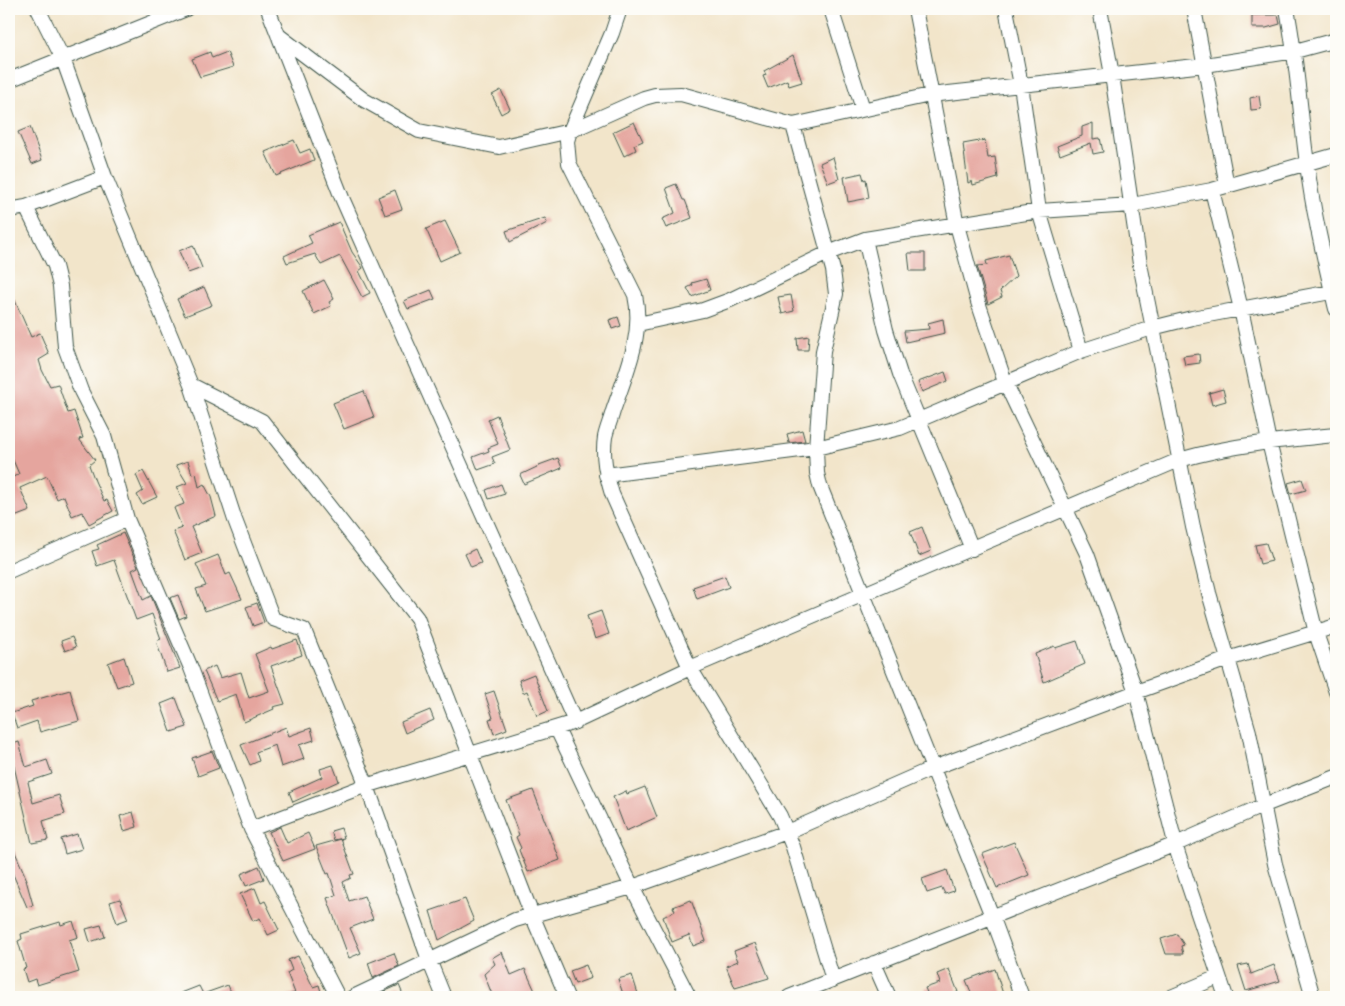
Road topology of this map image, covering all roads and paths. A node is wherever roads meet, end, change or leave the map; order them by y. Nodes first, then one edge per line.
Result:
1 (38, 9) edge
2 (186, 9) edge
3 (268, 9) edge
4 (620, 9) edge
5 (831, 9) edge
6 (915, 9) edge
7 (1006, 9) edge
8 (1100, 9) edge
9 (1194, 9) edge
10 (1287, 9) edge
11 (278, 35) junction
12 (1336, 40) edge
13 (1295, 51) junction
14 (63, 59) junction
15 (1205, 65) junction
16 (1112, 75) junction
17 (9, 80) edge
18 (1021, 85) junction
19 (930, 94) junction
20 (863, 109) junction
21 (793, 125) junction
22 (570, 131) junction
23 (1336, 155) edge
24 (1307, 164) junction
25 (105, 177) junction
26 (1227, 186) junction
27 (1212, 190) junction
28 (1132, 205) junction
29 (26, 207) junction
30 (9, 210) edge
31 (1039, 211) junction
32 (957, 225) junction
33 (865, 239) junction
34 (828, 253) junction
35 (1334, 291) edge
36 (1241, 308) junction
37 (1336, 309) edge
38 (638, 324) junction
39 (1152, 328) junction
40 (1081, 351) junction
41 (1006, 382) junction
42 (191, 385) junction
43 (918, 420) junction
44 (1336, 435) edge
45 (1269, 442) junction
46 (816, 448) junction
47 (1179, 460) junction
48 (606, 475) junction
49 (1067, 509) junction
50 (127, 519) junction
51 (972, 548) junction
52 (9, 571) edge
53 (863, 596) junction
54 (1336, 626) edge
55 (1316, 632) junction
56 (1228, 659) junction
57 (690, 668) junction
58 (1136, 692) junction
59 (1336, 692) edge
60 (575, 722) junction
61 (557, 729) junction
62 (470, 755) junction
63 (933, 768) junction
64 (1336, 777) edge
65 (367, 786) junction
66 (1262, 806) junction
67 (251, 829) junction
68 (788, 832) junction
69 (1176, 844) junction
70 (632, 887) junction
71 (532, 915) junction
72 (992, 916) junction
73 (429, 960) junction
74 (874, 963) junction
75 (1218, 977) junction
76 (833, 980) junction
77 (338, 997) edge
78 (353, 997) edge
79 (444, 997) edge
80 (567, 997) edge
81 (689, 997) edge
82 (789, 997) edge
83 (889, 997) edge
84 (1022, 997) edge
85 (1171, 997) edge
86 (1226, 997) edge
87 (1313, 997) edge

1 - 14 street
2 - 14 street
3 - 11 street
4 - 22 street
5 - 20 street
6 - 19 street
7 - 18 street
8 - 16 street
9 - 15 street
10 - 13 street
11 - 22 street
11 - 60 street
12 - 13 street
13 - 15 street
13 - 24 street
14 - 17 street
14 - 25 street
15 - 16 street
15 - 26 street
16 - 18 street
16 - 28 street
18 - 19 street
18 - 31 street
19 - 20 street
19 - 32 street
20 - 21 street
21 - 22 street
21 - 34 street
22 - 38 street
23 - 24 street
24 - 26 street
24 - 35 street
25 - 29 street
25 - 42 street
26 - 27 street
27 - 28 street
27 - 36 street
28 - 31 street
28 - 39 street
29 - 30 street
29 - 50 street
31 - 32 street
31 - 40 street
32 - 33 street
32 - 41 street
33 - 34 street
33 - 43 street
34 - 38 street
34 - 46 street
35 - 36 street
35 - 37 street
36 - 39 street
36 - 45 street
38 - 48 street
39 - 40 street
39 - 47 street
40 - 41 street
41 - 43 street
41 - 49 street
42 - 62 street
42 - 65 street
43 - 46 street
43 - 51 street
44 - 45 street
45 - 47 street
45 - 55 street
46 - 48 street
46 - 53 street
47 - 49 street
47 - 56 street
48 - 57 street
49 - 51 street
49 - 58 street
50 - 52 street
50 - 67 street
51 - 53 street
53 - 57 street
53 - 63 street
54 - 55 street
55 - 56 street
55 - 59 street
56 - 58 street
56 - 66 street
57 - 60 street
57 - 68 street
58 - 63 street
58 - 69 street
60 - 61 street
61 - 62 street
61 - 70 street
62 - 65 street
62 - 71 street
63 - 68 street
63 - 72 street
64 - 66 street
65 - 67 street
65 - 73 street
66 - 69 street
66 - 87 street
67 - 77 street
68 - 70 street
68 - 76 street
69 - 72 street
69 - 75 street
70 - 71 street
70 - 81 street
71 - 73 street
71 - 80 street
72 - 74 street
72 - 84 street
73 - 78 street
73 - 79 street
74 - 76 street
74 - 83 street
75 - 85 street
75 - 86 street
76 - 82 street

